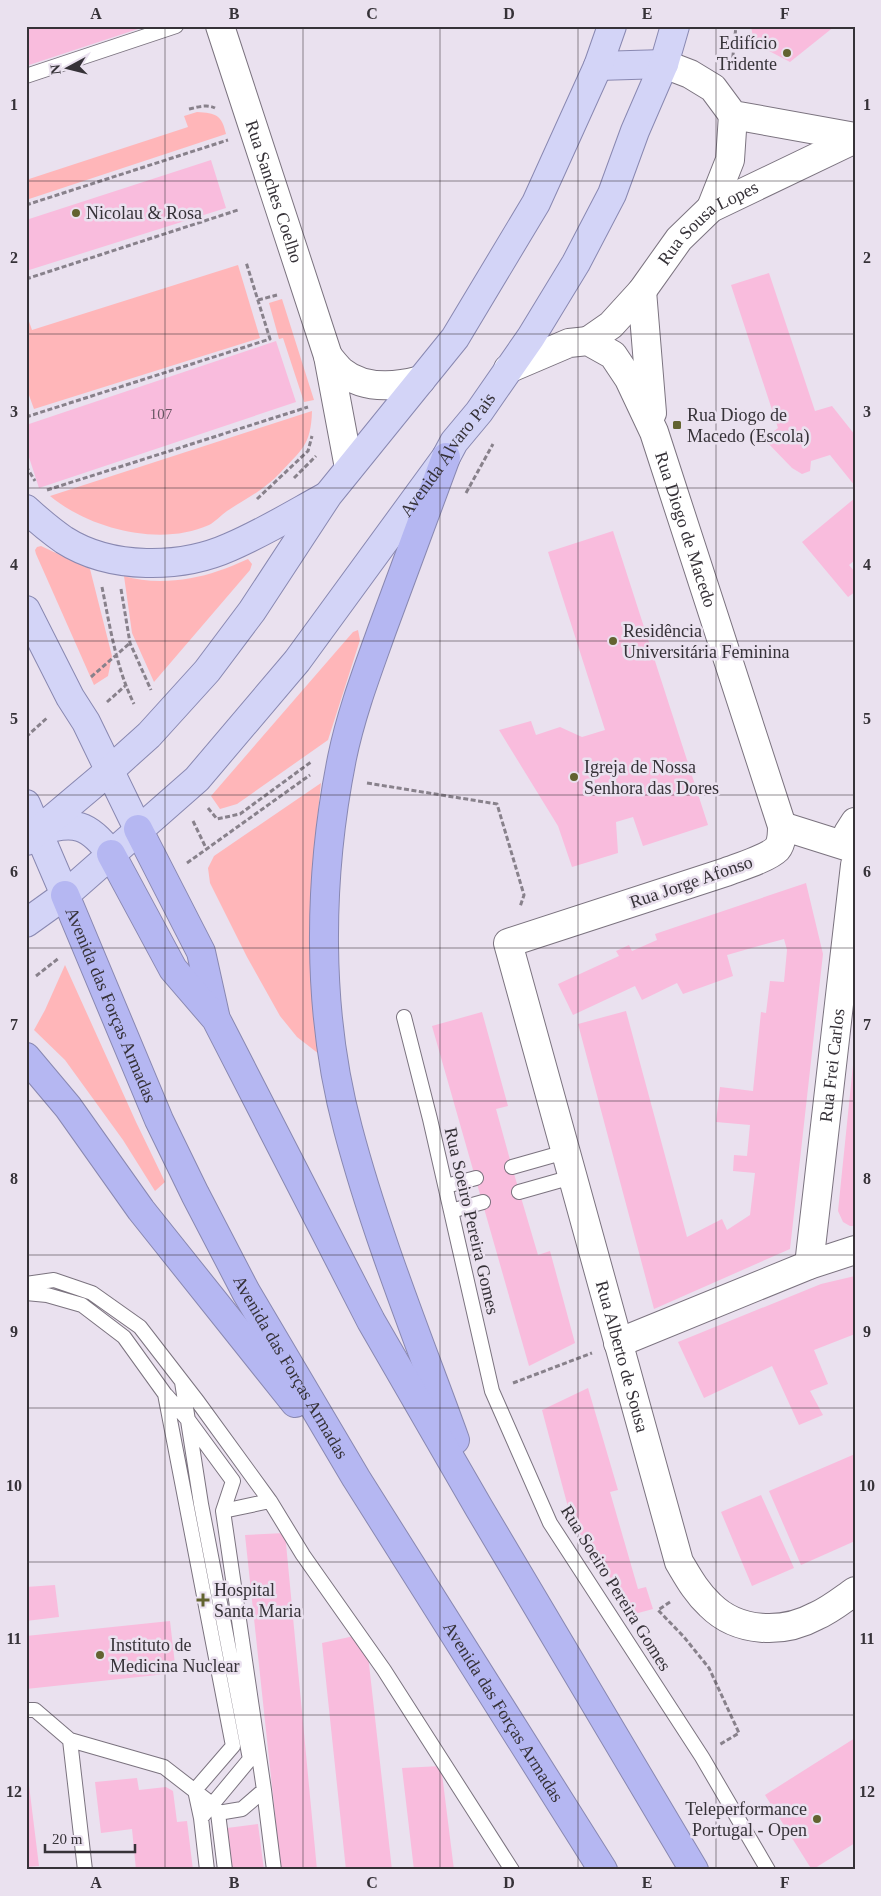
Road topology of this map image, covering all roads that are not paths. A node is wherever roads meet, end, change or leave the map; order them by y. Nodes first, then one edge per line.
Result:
1 (176, 26) edge
2 (220, 26) edge
3 (612, 26) edge
4 (675, 26) edge
5 (664, 64) junction
6 (598, 66) junction
7 (26, 76) edge
8 (733, 115) junction
9 (855, 138) edge
10 (711, 208) junction
11 (642, 291) junction
12 (588, 341) junction
13 (328, 356) junction
14 (508, 369) junction
15 (421, 380) junction
16 (654, 432) junction
17 (446, 457) junction
18 (349, 468) junction
19 (328, 495) junction
20 (35, 496) edge
21 (26, 610) edge
22 (110, 771) junction
23 (26, 804) edge
24 (855, 822) edge
25 (782, 826) junction
26 (138, 829) junction
27 (32, 837) edge
28 (855, 848) edge
29 (111, 854) junction
30 (855, 865) edge
31 (65, 895) junction
32 (26, 924) edge
33 (508, 943) joint
34 (404, 1017) dead end
35 (216, 1019) junction
36 (26, 1057) edge
37 (569, 1164) junction
38 (512, 1167) dead end
39 (476, 1178) dead end
40 (446, 1186) junction
41 (519, 1192) dead end
42 (483, 1202) dead end
43 (451, 1211) junction
44 (855, 1250) edge
45 (810, 1265) junction
46 (26, 1284) edge
47 (26, 1293) edge
48 (618, 1343) junction
49 (182, 1382) junction
50 (165, 1394) junction
51 (189, 1421) junction
52 (356, 1478) junction
53 (270, 1501) junction
54 (201, 1504) junction
55 (186, 1505) junction
56 (479, 1508) junction
57 (223, 1511) junction
58 (855, 1591) edge
59 (26, 1710) edge
60 (70, 1740) junction
61 (195, 1790) junction
62 (264, 1790) junction
63 (215, 1809) junction
64 (201, 1818) junction
65 (85, 1870) edge
66 (207, 1870) edge
67 (225, 1870) edge
68 (274, 1870) edge
69 (512, 1870) edge
70 (603, 1870) edge
71 (694, 1870) edge
72 (768, 1870) edge

1 - 7 lane
2 - 13 street, Rua Sanches Coelho
3 - 6 main road
4 - 5 main road, Avenida Álvaro Pais
5 - 6 main road
5 - 8 street
5 - 14 main road, Avenida Álvaro Pais
6 - 15 main road
8 - 9 street, Rua Sousa Lopes
8 - 10 street
9 - 10 street, Rua Sousa Lopes
10 - 11 street, Rua Sousa Lopes
11 - 12 street, Rua Sousa Lopes
11 - 16 street, Rua Diogo de Macedo
12 - 14 street
12 - 16 street, Rua Diogo de Macedo
13 - 15 street, Rua Sanches Coelho
13 - 18 street, Rua Sanches Coelho
14 - 17 main road, Avenida Álvaro Pais
15 - 18 main road
16 - 25 street, Rua Diogo de Macedo
17 - 26 main road, Avenida Álvaro Pais
17 - 56 highway
18 - 19 main road
19 - 20 main road
19 - 22 main road
21 - 22 main road
22 - 26 main road
22 - 27 main road
23 - 27 main road, Avenida das Forças Armadas
24 - 28 street
25 - 28 street
25 - 33 street, Rua Jorge Afonso
26 - 29 main road, Avenida Álvaro Pais
26 - 35 highway
27 - 29 main road
27 - 31 main road, Avenida das Forças Armadas
29 - 31 main road, Avenida Álvaro Pais
29 - 35 highway
30 - 45 street, Rua Frei Carlos
31 - 32 main road, Avenida Álvaro Pais
31 - 52 highway, Avenida das Forças Armadas
33 - 37 street, Rua Alberto de Sousa
34 - 40 lane, Rua Soeiro Pereira Gomes
35 - 56 highway
36 - 52 highway
37 - 38 lane
37 - 41 lane
37 - 48 street, Rua Alberto de Sousa
39 - 40 lane
40 - 43 lane, Rua Soeiro Pereira Gomes
42 - 43 lane
43 - 72 lane, Rua Soeiro Pereira Gomes
44 - 45 street
45 - 48 street
46 - 49 lane
47 - 50 lane
48 - 58 street, Rua Alberto de Sousa
49 - 51 lane
49 - 53 lane
50 - 51 lane
50 - 55 lane
51 - 54 lane
51 - 57 lane
52 - 70 highway, Avenida das Forças Armadas
53 - 57 lane
53 - 69 lane
54 - 55 lane
54 - 63 lane
55 - 61 lane
56 - 71 highway
57 - 62 lane
59 - 60 lane
60 - 61 lane
60 - 65 lane
61 - 63 lane
61 - 64 lane
62 - 63 lane
62 - 68 lane
63 - 64 lane
63 - 67 lane
64 - 66 lane

